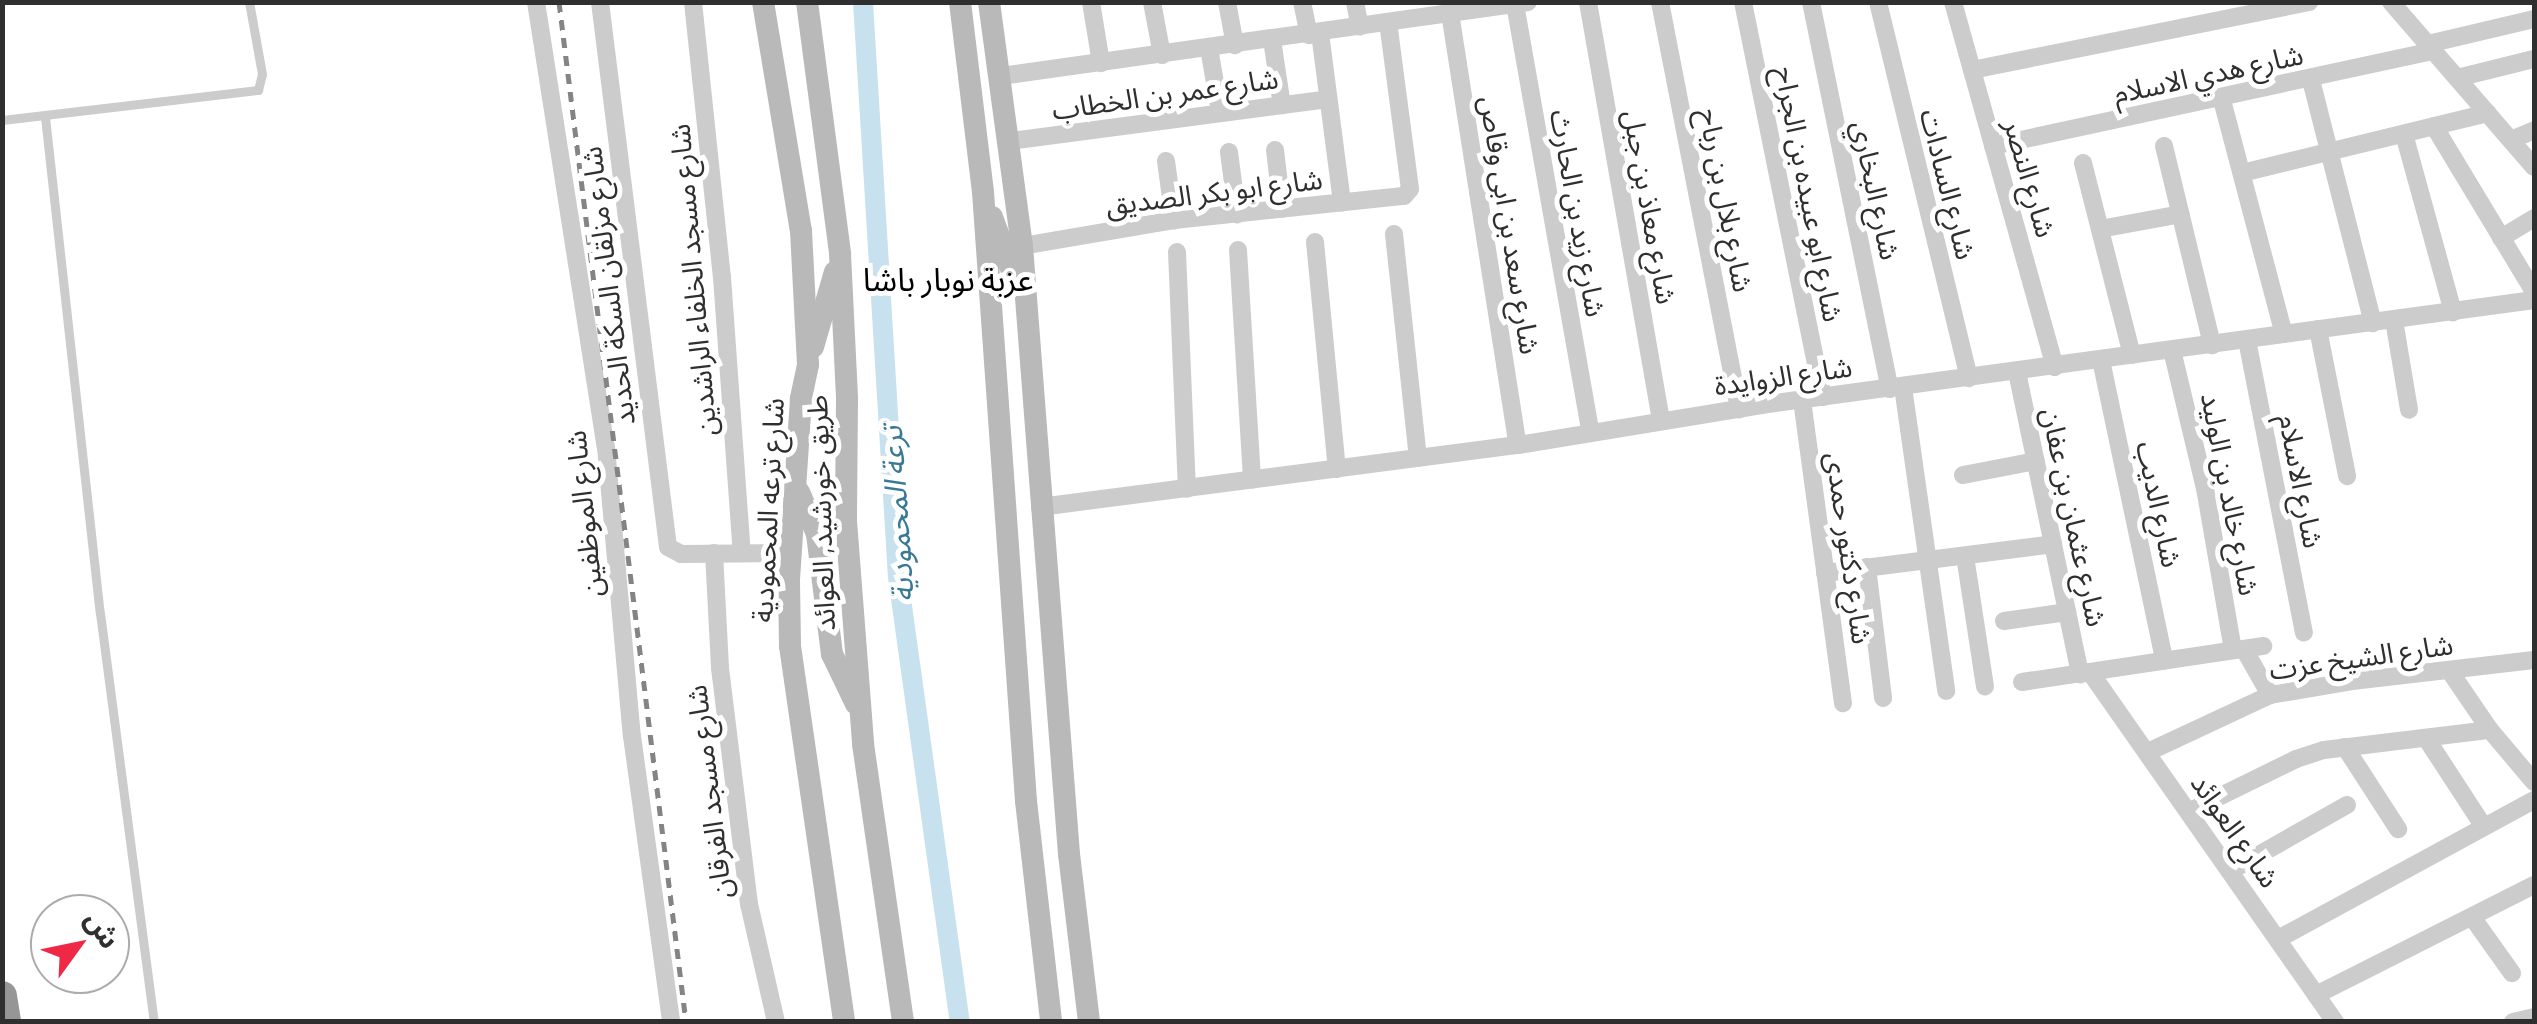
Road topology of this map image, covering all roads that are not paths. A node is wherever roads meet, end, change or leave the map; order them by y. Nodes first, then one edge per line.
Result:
1 (249, 2) edge
2 (536, 2) edge
3 (600, 2) edge
4 (693, 2) edge
5 (763, 2) edge
6 (806, 2) edge
7 (960, 2) edge
8 (989, 2) edge
9 (1092, 2) edge
10 (1152, 2) edge
11 (1227, 2) edge
12 (1302, 2) edge
13 (1356, 2) edge
14 (1588, 2) edge
15 (1660, 2) edge
16 (1743, 2) edge
17 (1811, 2) edge
18 (1878, 2) edge
19 (1953, 2) edge
20 (2309, 2) edge
21 (2391, 2) edge
22 (1522, 4) edge
23 (1488, 5) edge
24 (1423, 10) edge
25 (1450, 14) junction
26 (2534, 19) edge
27 (1388, 23) junction
28 (1360, 27) junction
29 (1314, 34) junction
30 (1272, 40) junction
31 (1235, 45) junction
32 (1209, 48) junction
33 (2431, 48) junction
34 (1162, 54) junction
35 (2534, 58) edge
36 (1101, 63) junction
37 (1972, 70) junction
38 (1001, 76) junction
39 (2457, 78) junction
40 (2311, 80) junction
41 (1328, 99) junction
42 (2222, 100) junction
43 (1282, 105) junction
44 (1220, 112) junction
45 (2488, 113) junction
46 (45, 117) junction
47 (2, 120) edge
48 (2434, 126) junction
49 (2534, 130) edge
50 (2404, 134) junction
51 (2511, 140) junction
52 (1010, 142) junction
53 (1994, 146) junction
54 (2164, 146) dead end
55 (1275, 150) dead end
56 (1229, 152) dead end
57 (2329, 152) junction
58 (1166, 162) dead end
59 (2083, 163) dead end
60 (2534, 167) edge
61 (2242, 173) junction
62 (983, 192) junction
63 (1342, 203) junction
64 (1282, 209) junction
65 (1237, 214) junction
66 (2180, 214) junction
67 (2534, 218) edge
68 (1174, 220) junction
69 (2100, 229) junction
70 (1394, 234) dead end
71 (2502, 238) junction
72 (1315, 242) dead end
73 (1022, 246) junction
74 (1238, 250) dead end
75 (1177, 252) dead end
76 (840, 254) junction
77 (2534, 292) edge
78 (2534, 300) edge
79 (1027, 312) junction
80 (2454, 312) junction
81 (2394, 320) junction
82 (2373, 322) junction
83 (2318, 330) junction
84 (2284, 334) junction
85 (2247, 340) junction
86 (2212, 344) junction
87 (2172, 350) junction
88 (2132, 355) junction
89 (2101, 360) junction
90 (808, 365) junction
91 (2055, 368) junction
92 (2017, 372) junction
93 (1968, 378) junction
94 (1896, 388) junction
95 (1822, 397) junction
96 (1802, 400) junction
97 (1739, 409) junction
98 (2408, 410) dead end
99 (1661, 420) junction
100 (1590, 431) junction
101 (1518, 445) junction
102 (1418, 458) junction
103 (2036, 461) junction
104 (1336, 469) junction
105 (1962, 474) dead end
106 (2348, 476) dead end
107 (1252, 480) junction
108 (797, 489) junction
109 (1187, 489) junction
110 (1040, 507) junction
111 (2052, 544) junction
112 (714, 553) junction
113 (792, 553) junction
114 (742, 554) junction
115 (1965, 556) junction
116 (1928, 560) junction
117 (1867, 568) junction
118 (1825, 573) junction
119 (2067, 612) junction
120 (2004, 621) dead end
121 (2304, 633) dead end
122 (2247, 648) junction
123 (2164, 660) junction
124 (2534, 660) edge
125 (2449, 670) junction
126 (2085, 673) junction
127 (2022, 682) dead end
128 (1984, 686) dead end
129 (1946, 691) dead end
130 (2270, 695) junction
131 (1883, 698) dead end
132 (1843, 703) dead end
133 (859, 708) junction
134 (2490, 730) junction
135 (2426, 738) junction
136 (2344, 747) junction
137 (2148, 752) junction
138 (2534, 782) edge
139 (2534, 800) edge
140 (2347, 805) dead end
141 (2190, 811) junction
142 (2484, 828) junction
143 (2398, 830) dead end
144 (2232, 870) junction
145 (2534, 887) edge
146 (2472, 917) junction
147 (2278, 939) junction
148 (2512, 973) dead end
149 (2316, 995) junction
150 (2, 996) edge
151 (2534, 1017) edge
152 (6, 1022) edge
153 (154, 1022) edge
154 (671, 1022) edge
155 (776, 1022) edge
156 (844, 1022) edge
157 (903, 1022) edge
158 (1051, 1022) edge
159 (1089, 1022) edge
160 (2336, 1022) edge
161 (2514, 1022) edge

1 - 46 lane
2 - 154 street, شارع الموظفين
3 - 112 street, شارع مزلقان السكة الحديد
4 - 114 street, شارع مسجد الخلفاء الراشدين
5 - 90 main road, شارع ترعه المحمودية
6 - 76 main road, طريق خورشيد, العوائد
7 - 62 main road
8 - 38 main road
9 - 36 street
10 - 34 street
11 - 31 street
12 - 29 street
13 - 28 street
14 - 99 street, شارع معاذ بن جبل
15 - 97 street, شارع بلال بن رباح
16 - 95 street, شارع ابو عبيده بن الجراح
17 - 94 street, شارع البخاري
18 - 93 street, شارع السادات
19 - 37 street, شارع النصر
20 - 37 street
21 - 33 street
22 - 23 street
22 - 100 street, شارع زيد بن الحارث
23 - 25 street
24 - 25 street
24 - 27 street
25 - 101 street, شارع سعد بن ابى وقاص
26 - 33 street, شارع هدي الاسلام
27 - 28 street
27 - 63 street, شارع ابو بكر الصديق
28 - 29 street
29 - 30 street
29 - 41 street
30 - 31 street
30 - 43 street
31 - 32 street
32 - 34 street
32 - 44 street
33 - 39 street
33 - 40 street, شارع هدي الاسلام
34 - 36 street
35 - 39 street
36 - 38 street
37 - 53 street, شارع النصر
38 - 52 main road
39 - 45 street
40 - 42 street, شارع هدي الاسلام
40 - 57 street
41 - 43 street, شارع عمر بن الخطاب
41 - 63 street
42 - 53 street, شارع هدي الاسلام
42 - 61 street
43 - 44 street, شارع عمر بن الخطاب
44 - 52 street, شارع عمر بن الخطاب
45 - 48 street
45 - 51 street
46 - 47 lane
46 - 153 lane
48 - 50 street
48 - 71 street
49 - 51 street
50 - 57 street
50 - 80 street
51 - 60 street
52 - 73 main road
53 - 91 street, شارع النصر
54 - 66 street
55 - 64 street
56 - 65 street
57 - 61 street
57 - 82 street
58 - 68 street
59 - 69 street
61 - 84 street
62 - 79 main road
62 - 158 main road
63 - 64 street, شارع ابو بكر الصديق
64 - 65 street, شارع ابو بكر الصديق
65 - 68 street, شارع ابو بكر الصديق
66 - 69 street
66 - 86 street
67 - 71 street
68 - 73 street, شارع ابو بكر الصديق
69 - 88 street
70 - 102 street
71 - 77 street
72 - 104 street
73 - 79 main road
74 - 107 street
75 - 109 street
76 - 90 main road
76 - 133 main road, طريق خورشيد, العوائد
78 - 80 street, شارع الزوايدة
79 - 110 main road
80 - 81 street, شارع الزوايدة
81 - 82 street, شارع الزوايدة
81 - 98 street
82 - 83 street, شارع الزوايدة
83 - 84 street, شارع الزوايدة
83 - 106 street
84 - 85 street, شارع الزوايدة
85 - 86 street, شارع الزوايدة
85 - 121 street, شارع الاسلام
86 - 87 street, شارع الزوايدة
87 - 88 street, شارع الزوايدة
87 - 122 street, شارع خالد بن الوليد
88 - 89 street, شارع الزوايدة
89 - 91 street, شارع الزوايدة
89 - 123 street, شارع الديب
90 - 108 main road, شارع ترعه المحمودية
91 - 92 street, شارع الزوايدة
92 - 93 street, شارع الزوايدة
92 - 103 street, شارع عثمان بن عفان
93 - 94 street, شارع الزوايدة
94 - 95 street, شارع الزوايدة
94 - 116 street, شارع البخاري
95 - 96 street, شارع الزوايدة
96 - 97 street, شارع الزوايدة
96 - 118 street, شارع دكتور حمدى
97 - 99 street, شارع الزوايدة
99 - 100 street, شارع الزوايدة
100 - 101 street, شارع الزوايدة
101 - 102 street, شارع الزوايدة
102 - 104 street, شارع الزوايدة
103 - 105 street
103 - 111 street, شارع عثمان بن عفان
104 - 107 street, شارع الزوايدة
107 - 109 street, شارع الزوايدة
108 - 113 main road, شارع ترعه المحمودية
108 - 133 main road
109 - 110 street, شارع الزوايدة
110 - 159 main road
111 - 115 street
111 - 119 street, شارع عثمان بن عفان
112 - 114 street
112 - 155 street, شارع مسجد الفرقان
113 - 114 street
113 - 156 main road, شارع ترعه المحمودية
115 - 116 street
115 - 128 street
116 - 117 street
116 - 129 street, شارع البخاري
117 - 118 street
117 - 131 street
118 - 132 street, شارع دكتور حمدى
119 - 120 street
119 - 126 street, شارع عثمان بن عفان
122 - 123 street
122 - 130 street, شارع خالد بن الوليد
123 - 126 street
124 - 125 street, شارع الشيخ عزت
125 - 130 street, شارع الشيخ عزت
125 - 134 street
126 - 127 street
126 - 137 street, شارع العوائد
130 - 137 street, شارع الشيخ عزت
133 - 157 main road, طريق خورشيد, العوائد
134 - 135 street
134 - 138 street
135 - 136 street
135 - 142 street
136 - 141 street
136 - 143 street
137 - 141 street, شارع العوائد
139 - 142 street
140 - 144 street
141 - 144 street, شارع العوائد
142 - 147 street
144 - 147 street, شارع العوائد
145 - 146 street
146 - 148 street
146 - 149 street
147 - 149 street, شارع العوائد
149 - 160 street, شارع العوائد
150 - 152 highway
151 - 161 street

